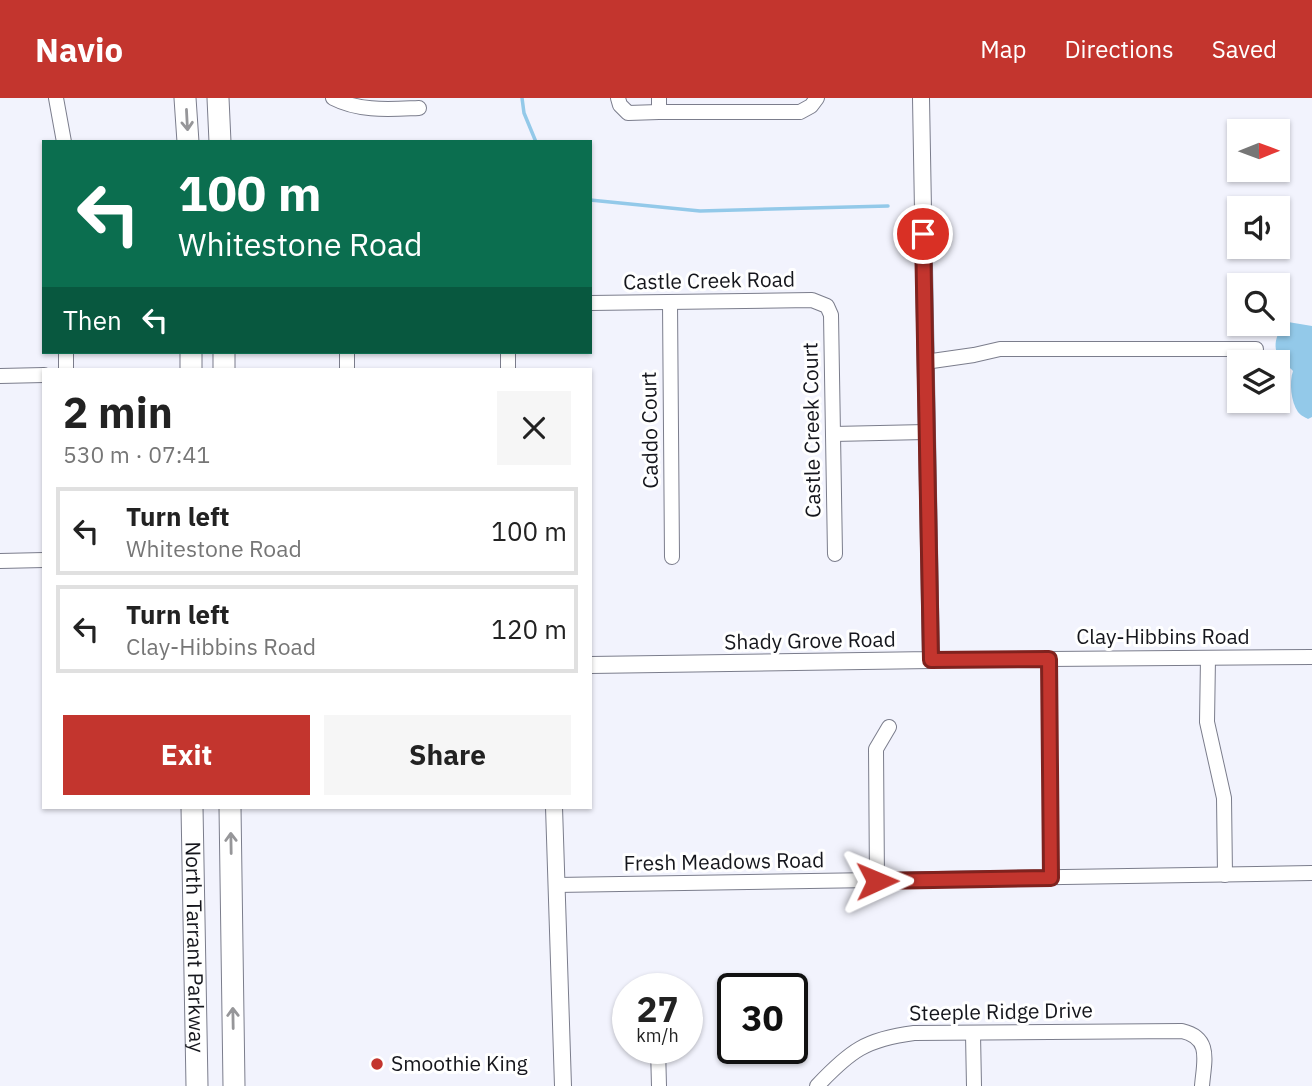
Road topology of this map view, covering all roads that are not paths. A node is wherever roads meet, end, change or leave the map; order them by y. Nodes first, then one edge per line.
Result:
1 (56, 98) edge
2 (185, 98) edge
3 (218, 98) edge
4 (333, 98) edge
5 (618, 98) edge
6 (817, 98) edge
7 (921, 98) edge
8 (659, 105) edge
9 (419, 108) dead end
10 (64, 140) edge
11 (188, 140) edge
12 (220, 140) edge
13 (592, 303) edge
14 (670, 303) junction
15 (827, 306) joint
16 (1256, 349) dead end
17 (925, 362) junction
18 (0, 376) edge
19 (42, 376) edge
20 (926, 432) junction
21 (833, 434) junction
22 (835, 554) dead end
23 (672, 557) dead end
24 (42, 560) edge
25 (0, 561) edge
26 (1208, 657) junction
27 (1312, 657) edge
28 (1049, 659) junction
29 (931, 660) junction
30 (592, 665) edge
31 (889, 727) dead end
32 (192, 809) edge
33 (230, 809) edge
34 (554, 809) edge
35 (1312, 873) edge
36 (1225, 875) junction
37 (1051, 878) junction
38 (877, 881) junction
39 (556, 885) junction
40 (973, 1034) junction
41 (658, 1064) edge
42 (197, 1086) edge
43 (234, 1086) edge
44 (563, 1086) edge
45 (659, 1086) edge
46 (817, 1086) edge
47 (974, 1086) edge
48 (1202, 1086) edge

1 - 10 street
2 -> 11 main road
3 - 12 main road
4 - 9 street
5 - 8 street
6 - 8 street
7 - 17 street
13 - 14 street, Castle Creek Road
14 - 15 street, Castle Creek Road
14 - 23 street, Caddo Court
15 - 21 street, Castle Creek Court
16 - 17 street
17 - 20 street
18 - 19 street
20 - 21 street
20 - 29 street
21 - 22 street, Castle Creek Court
24 - 25 street
26 - 27 street, Clay-Hibbins Road
26 - 28 street, Clay-Hibbins Road
26 - 36 street
28 - 29 street, Clay-Hibbins Road
28 - 37 street
29 - 30 street, Shady Grove Road
31 - 38 street
32 - 42 main road, North Tarrant Parkway
43 -> 33 main road, North Tarrant Parkway
34 - 39 street
35 - 36 street, Fresh Meadows Road
36 - 37 street, Fresh Meadows Road
37 - 38 street, Fresh Meadows Road
38 - 39 street, Fresh Meadows Road
39 - 44 street
40 - 46 street, Steeple Ridge Drive
40 - 47 street
40 - 48 street, Steeple Ridge Drive
41 - 45 street

